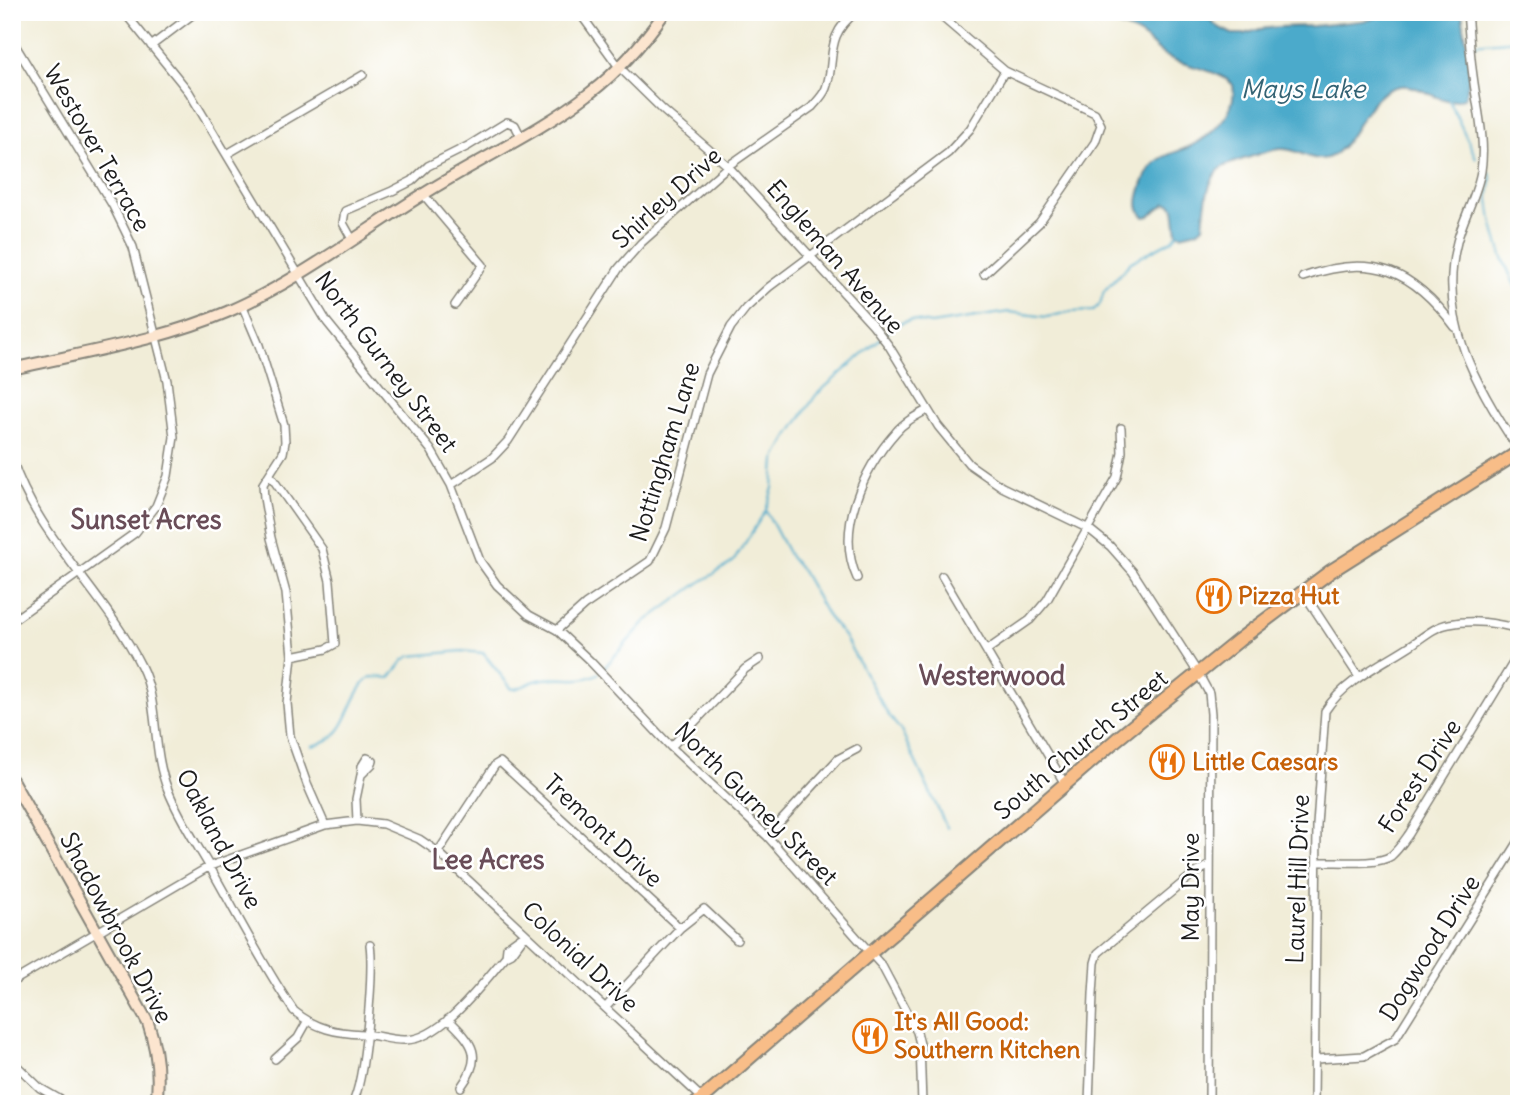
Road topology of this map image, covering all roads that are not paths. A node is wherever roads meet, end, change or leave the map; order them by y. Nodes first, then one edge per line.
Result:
1 (124, 12) edge
2 (196, 12) edge
3 (579, 12) edge
4 (665, 12) edge
5 (856, 12) edge
6 (936, 12) edge
7 (1467, 12) edge
8 (12, 40) edge
9 (151, 46) junction
10 (619, 67) junction
11 (1005, 71) junction
12 (363, 75) dead end
13 (522, 137) junction
14 (228, 154) junction
15 (728, 166) junction
16 (423, 194) junction
17 (352, 239) junction
18 (810, 256) junction
19 (297, 274) junction
20 (984, 274) dead end
21 (1303, 277) dead end
22 (242, 305) junction
23 (454, 305) dead end
24 (1456, 327) junction
25 (155, 335) junction
26 (12, 369) edge
27 (927, 410) junction
28 (1121, 428) dead end
29 (1519, 451) edge
30 (12, 459) edge
31 (270, 475) junction
32 (451, 485) junction
33 (1089, 529) junction
34 (79, 571) junction
35 (942, 576) dead end
36 (857, 579) dead end
37 (1303, 593) junction
38 (12, 621) edge
39 (1519, 629) edge
40 (557, 630) junction
41 (987, 650) junction
42 (1519, 653) edge
43 (292, 656) junction
44 (760, 659) dead end
45 (1198, 673) junction
46 (1359, 677) junction
47 (671, 747) junction
48 (857, 749) dead end
49 (361, 775) dead end
50 (12, 780) edge
51 (1065, 784) junction
52 (357, 821) junction
53 (325, 825) junction
54 (767, 836) junction
55 (1519, 841) edge
56 (438, 852) junction
57 (1317, 862) junction
58 (1210, 865) junction
59 (210, 866) junction
60 (681, 928) junction
61 (98, 932) junction
62 (526, 933) junction
63 (737, 940) dead end
64 (370, 945) dead end
65 (872, 952) junction
66 (12, 982) edge
67 (606, 1007) junction
68 (448, 1019) junction
69 (307, 1022) junction
70 (366, 1035) junction
71 (275, 1059) dead end
72 (1316, 1059) junction
73 (12, 1061) edge
74 (461, 1087) dead end
75 (56, 1101) edge
76 (699, 1101) edge
77 (68, 1104) edge
78 (156, 1104) edge
79 (352, 1104) edge
80 (922, 1104) edge
81 (1088, 1104) edge
82 (1209, 1104) edge
83 (1314, 1104) edge

1 - 9 street, North Gurney Street
2 - 9 street
3 - 10 street, Engleman Avenue
4 - 10 street
5 - 15 street, Shirley Drive
6 - 11 street
7 - 24 street
8 - 25 street, Westover Terrace
9 - 14 street, North Gurney Street
10 - 13 street
10 - 15 street, Engleman Avenue
11 - 18 street, Nottingham Lane
11 - 20 street
12 - 14 street
13 - 16 street
13 - 17 street
14 - 19 street, North Gurney Street
15 - 18 street, Engleman Avenue
15 - 32 street, Shirley Drive
16 - 17 street
16 - 23 street
17 - 19 street
18 - 27 street, Engleman Avenue
18 - 40 street, Nottingham Lane
19 - 22 street
19 - 32 street, North Gurney Street
21 - 24 street
22 - 25 street
22 - 31 street
24 - 29 street
25 - 26 street
25 - 34 street, Westover Terrace
27 - 33 street, Engleman Avenue
27 - 36 street
28 - 33 street
29 - 37 main road, South Church Street
30 - 34 street, Oakland Drive
31 - 43 street
31 - 43 street
32 - 40 street, North Gurney Street
33 - 41 street
33 - 45 street, Engleman Avenue
34 - 38 street, Westover Terrace
34 - 59 street, Oakland Drive
35 - 41 street
37 - 45 main road, South Church Street
37 - 46 street
39 - 46 street, Laurel Hill Drive
40 - 47 street, North Gurney Street
41 - 51 street
42 - 57 street, Forest Drive
43 - 53 street
44 - 47 street
45 - 51 main road, South Church Street
45 - 58 street, May Drive
46 - 57 street, Laurel Hill Drive
47 - 54 street, North Gurney Street
48 - 54 street
49 - 52 street
50 - 61 street, Shadowbrook Drive
51 - 65 main road, South Church Street
52 - 53 street, Colonial Drive
52 - 56 street, Colonial Drive
53 - 59 street, Colonial Drive
54 - 65 street, North Gurney Street
55 - 72 street, Dogwood Drive
56 - 60 street, Tremont Drive
56 - 62 street, Colonial Drive
57 - 72 street, Laurel Hill Drive
58 - 81 street
58 - 82 street, May Drive
59 - 61 street, Colonial Drive
59 - 69 street, Oakland Drive
60 - 63 street
60 - 67 street
61 - 66 street, Colonial Drive
61 - 78 street, Shadowbrook Drive
62 - 67 street, Colonial Drive
62 - 68 street, Oakland Drive
64 - 70 street
65 - 76 main road, South Church Street
65 - 80 street, North Gurney Street
67 - 76 street, Colonial Drive
68 - 70 street, Oakland Drive
68 - 74 street
69 - 70 street, Oakland Drive
69 - 71 street
70 - 79 street
72 - 83 street, Laurel Hill Drive
73 - 75 street
75 - 77 street

